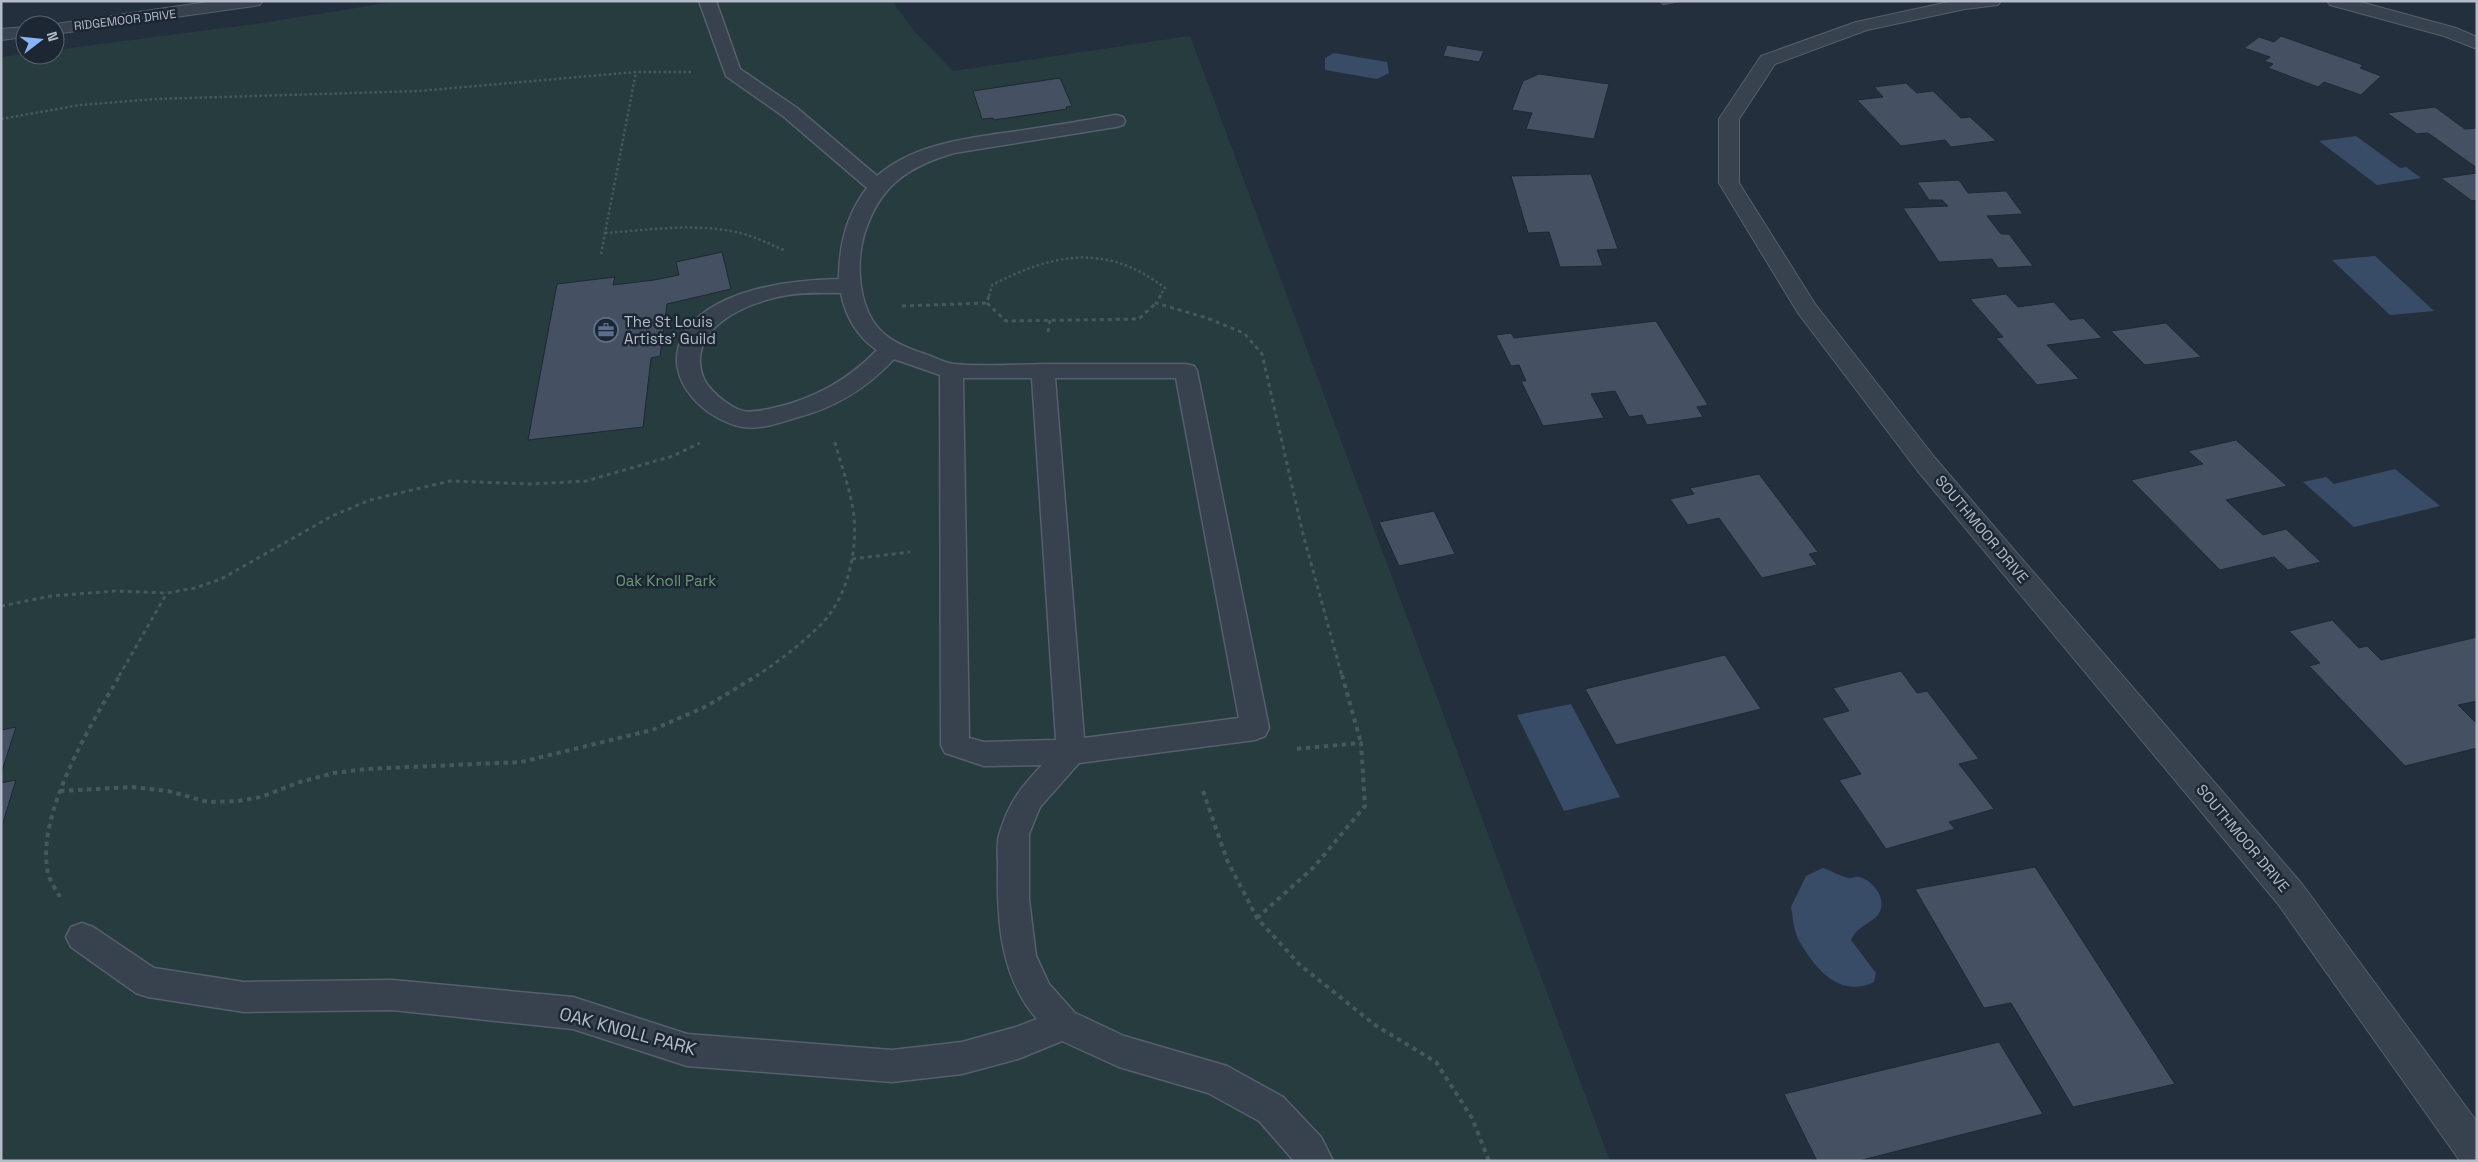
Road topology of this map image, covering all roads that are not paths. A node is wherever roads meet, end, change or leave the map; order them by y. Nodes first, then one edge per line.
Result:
1 (254, 1) edge
2 (707, 1) edge
3 (1992, 1) edge
4 (2336, 1) edge
5 (65, 28) edge
6 (15, 33) edge
7 (1, 35) edge
8 (2477, 44) edge
9 (1116, 121) dead end
10 (878, 187) junction
11 (849, 275) junction
12 (890, 349) junction
13 (951, 371) junction
14 (1042, 372) junction
15 (1071, 752) junction
16 (82, 938) road end
17 (1063, 1024) junction
18 (2477, 1153) edge
19 (1314, 1161) edge

1 - 5 street, RIDGEMOOR DRIVE
2 - 10 lane
3 - 18 street, SOUTHMOOR DRIVE
4 - 8 street
6 - 7 street
9 - 10 lane
10 - 11 lane
11 - 12 lane
11 - 12 lane
12 - 13 lane
13 - 14 lane
13 - 15 lane
14 - 15 lane
14 - 15 lane
15 - 17 lane
16 - 17 lane, OAK KNOLL PARK
17 - 19 lane

